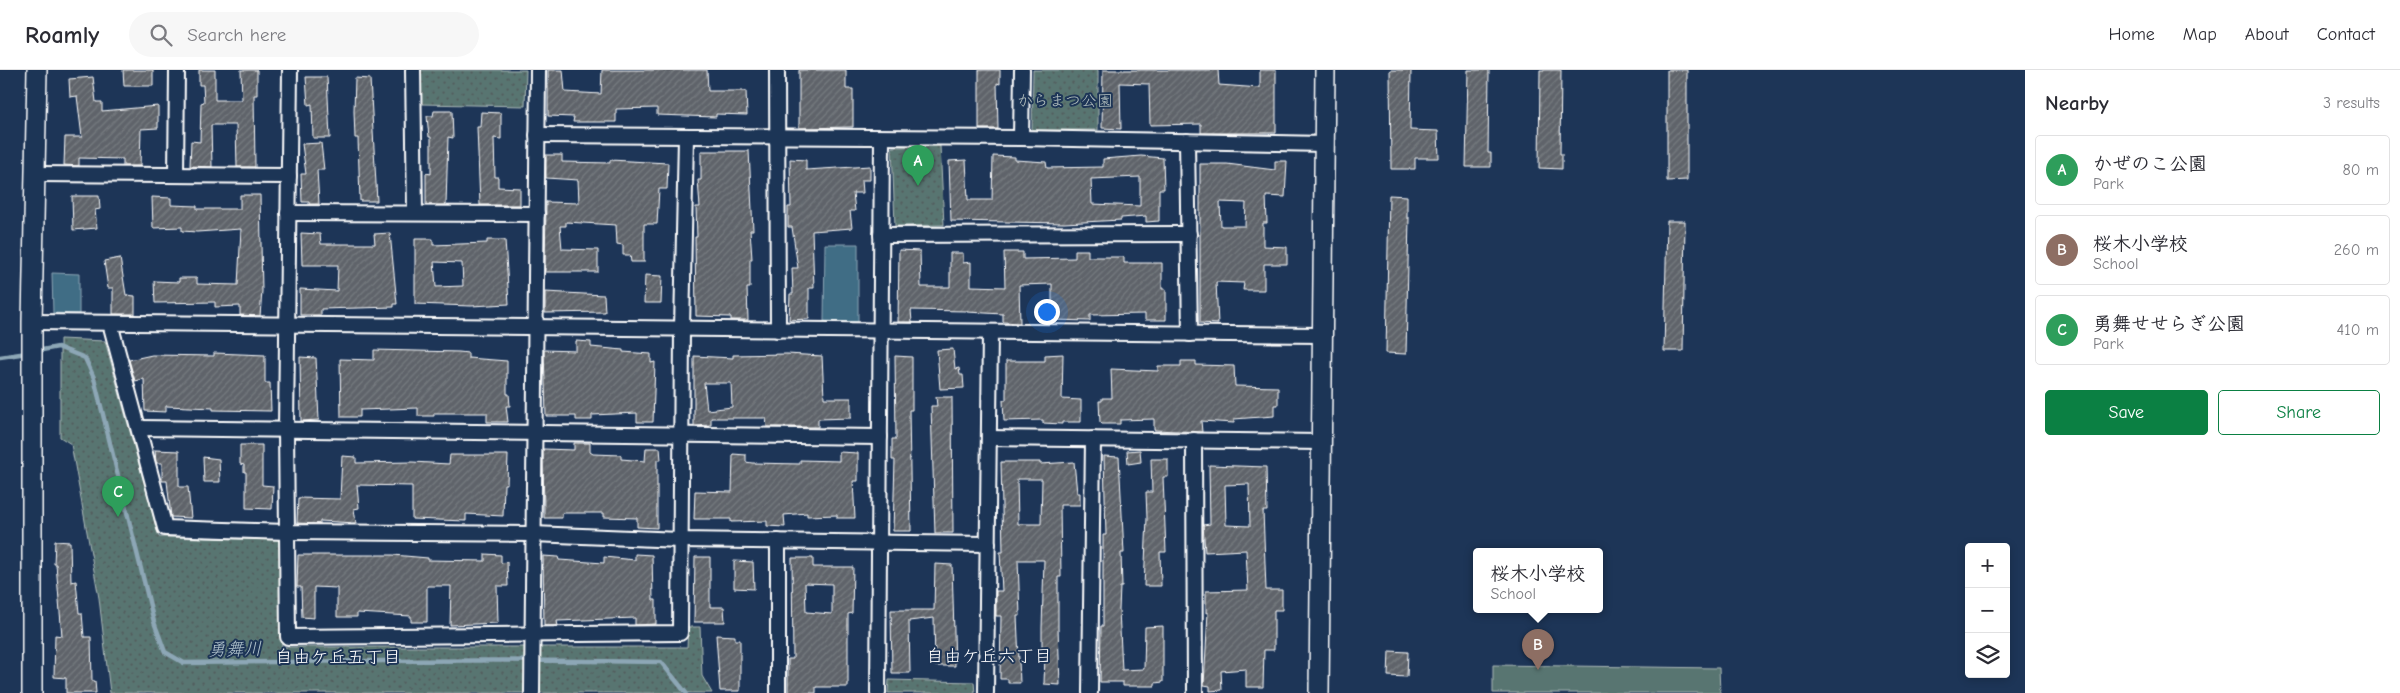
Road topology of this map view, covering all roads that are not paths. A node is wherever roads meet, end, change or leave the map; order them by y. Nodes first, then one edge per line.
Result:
1 (37, 70) edge
2 (178, 70) edge
3 (290, 70) edge
4 (413, 70) edge
5 (538, 70) edge
6 (777, 70) edge
7 (1022, 70) edge
8 (1325, 70) edge
9 (537, 135) junction
10 (686, 137) junction
11 (777, 138) junction
12 (882, 138) junction
13 (1021, 138) junction
14 (1187, 141) junction
15 (1324, 144) junction
16 (36, 174) junction
17 (176, 175) junction
18 (289, 176) junction
19 (288, 213) junction
20 (415, 213) junction
21 (537, 214) junction
22 (1189, 234) junction
23 (882, 235) junction
24 (110, 323) junction
25 (287, 325) junction
26 (536, 327) junction
27 (32, 328) junction
28 (682, 329) junction
29 (778, 330) junction
30 (880, 331) junction
31 (990, 332) junction
32 (1190, 334) junction
33 (1323, 335) junction
34 (139, 428) junction
35 (286, 429) junction
36 (534, 432) junction
37 (681, 433) junction
38 (880, 437) junction
39 (989, 438) junction
40 (1092, 439) junction
41 (1194, 440) junction
42 (1321, 442) junction
43 (287, 532) junction
44 (533, 534) junction
45 (680, 540) junction
46 (778, 541) junction
47 (879, 542) junction
48 (988, 544) junction
49 (531, 639) junction
50 (32, 693) edge
51 (532, 693) edge
52 (778, 693) edge
53 (878, 693) edge
54 (986, 693) edge
55 (1090, 693) edge
56 (1195, 693) edge
57 (1319, 693) edge

1 - 16 street
2 - 17 street
3 - 18 street
4 - 20 street
5 - 9 street
6 - 11 street
7 - 13 street
8 - 15 street
9 - 10 street
9 - 21 street
10 - 11 street
10 - 28 street
11 - 12 street
11 - 29 street
12 - 13 street
12 - 23 street
13 - 14 street
14 - 15 street
14 - 22 street
15 - 33 street
16 - 17 street
16 - 27 street
17 - 18 street
18 - 19 street
19 - 20 street
19 - 25 street
20 - 21 street
21 - 26 street
22 - 23 street
22 - 32 street
23 - 30 street
24 - 25 street
24 - 27 street
24 - 34 street
25 - 26 street
25 - 35 street
26 - 28 street
26 - 36 street
27 - 50 street
28 - 29 street
28 - 37 street
29 - 30 street
30 - 31 street
30 - 38 street
31 - 32 street
31 - 39 street
32 - 33 street
33 - 42 street
34 - 35 street
34 - 43 street
35 - 36 street
35 - 43 street
36 - 37 street
36 - 44 street
37 - 38 street
37 - 45 street
38 - 47 street
39 - 40 street
39 - 48 street
40 - 41 street
40 - 55 street
41 - 42 street
41 - 56 street
42 - 57 street
43 - 44 street
43 - 49 street
44 - 45 street
44 - 49 street
45 - 46 street
45 - 49 street
46 - 47 street
46 - 52 street
47 - 48 street
47 - 53 street
48 - 54 street
49 - 51 street

